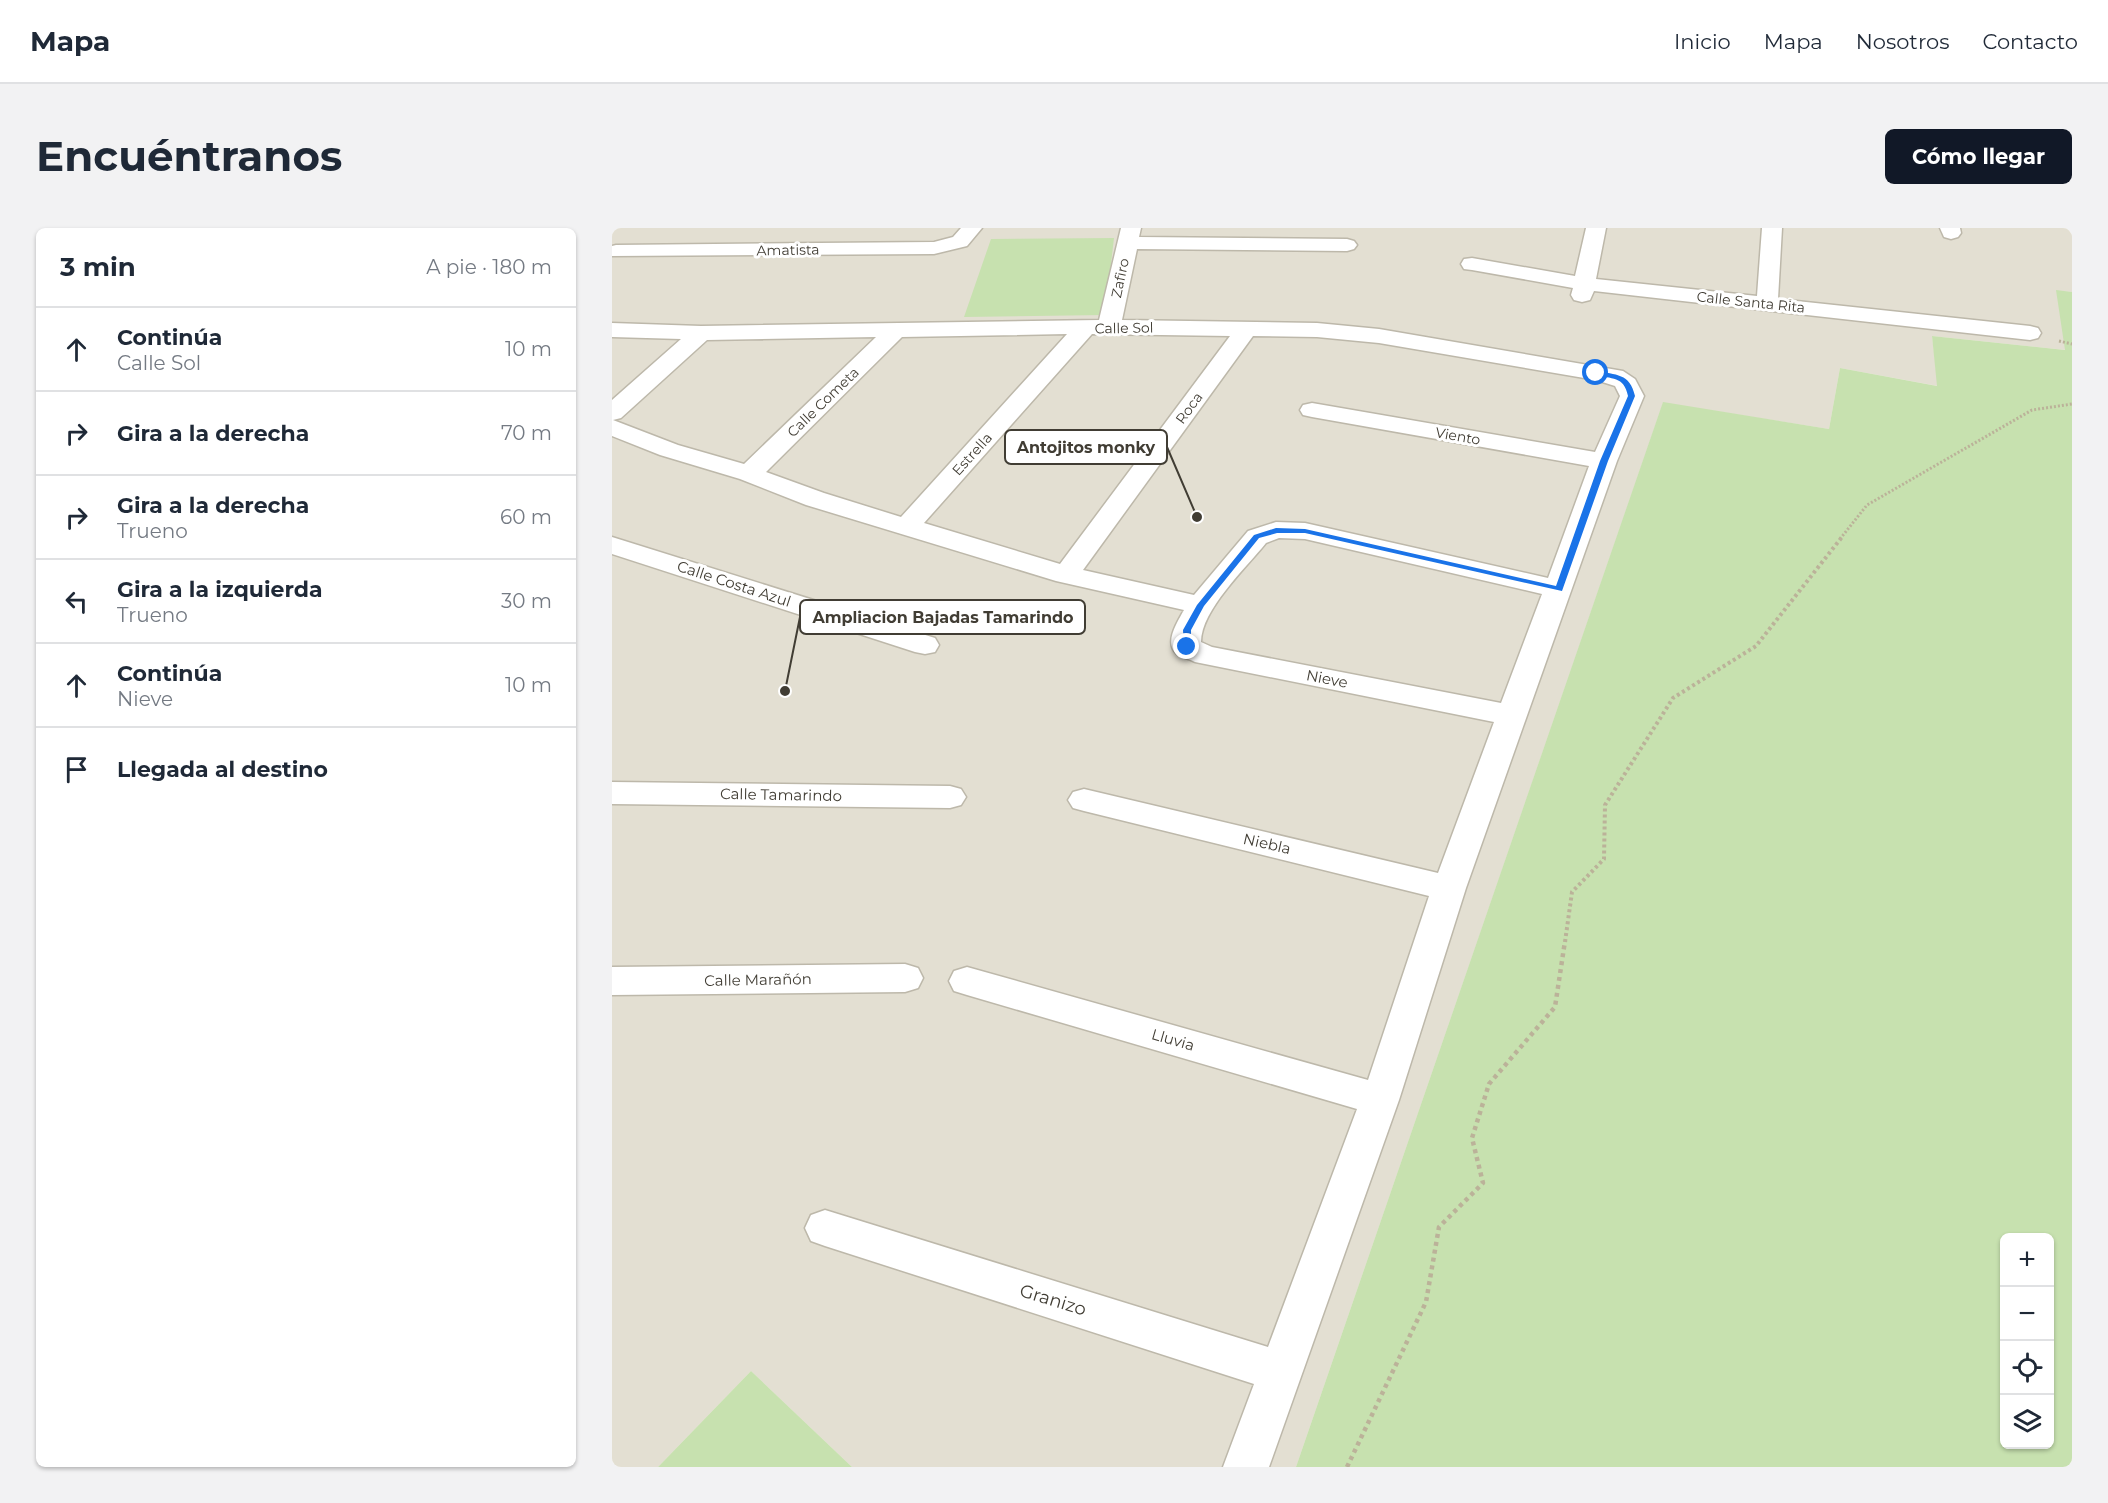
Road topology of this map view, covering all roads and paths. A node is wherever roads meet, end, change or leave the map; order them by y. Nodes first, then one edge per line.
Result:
1 (1596, 228) edge
2 (1772, 228) edge
3 (966, 235) edge
4 (1129, 235) edge
5 (1347, 245) dead end
6 (613, 253) edge
7 (1472, 264) dead end
8 (1584, 290) junction
9 (1767, 304) junction
10 (1109, 327) junction
11 (1247, 328) junction
12 (1084, 329) junction
13 (612, 330) edge
14 (896, 330) junction
15 (701, 333) junction
16 (2030, 333) dead end
17 (2072, 404) edge
18 (1312, 410) dead end
19 (612, 413) edge
20 (612, 427) edge
21 (1604, 461) junction
22 (750, 474) junction
23 (907, 526) junction
24 (612, 545) edge
25 (1066, 575) junction
26 (1559, 589) junction
27 (1201, 605) junction
28 (925, 645) dead end
29 (1513, 716) junction
30 (612, 794) edge
31 (950, 797) dead end
32 (1084, 800) dead end
33 (1449, 888) junction
34 (905, 978) dead end
35 (612, 981) edge
36 (967, 981) dead end
37 (1380, 1100) junction
38 (825, 1228) dead end
39 (1281, 1372) junction
40 (1246, 1467) edge
41 (1347, 1467) edge

1 - 8 street
2 - 9 street
3 - 6 street, Amatista
4 - 5 street
4 - 10 street, Zafiro
7 - 8 street, Calle Santa Rita
8 - 9 street, Calle Santa Rita
9 - 16 street, Calle Santa Rita
10 - 11 street, Calle Sol
10 - 12 street, Calle Sol
11 - 21 street, Calle Sol
11 - 25 street, Roca
12 - 14 street, Calle Sol
12 - 23 street, Estrella
13 - 15 street, Calle Sol
14 - 15 street, Calle Sol
14 - 22 street, Calle Cometa
15 - 19 street
17 - 41 path
18 - 21 street, Viento
20 - 22 street
21 - 26 street
22 - 23 street
23 - 25 street
24 - 28 street, Calle Costa Azul
25 - 27 street
26 - 27 street
26 - 29 street
27 - 29 street, Nieve
29 - 33 street
30 - 31 street, Calle Tamarindo
32 - 33 street, Niebla
33 - 37 street
34 - 35 street, Calle Marañón
36 - 37 street, Lluvia
37 - 39 street
38 - 39 street, Granizo
39 - 40 street

